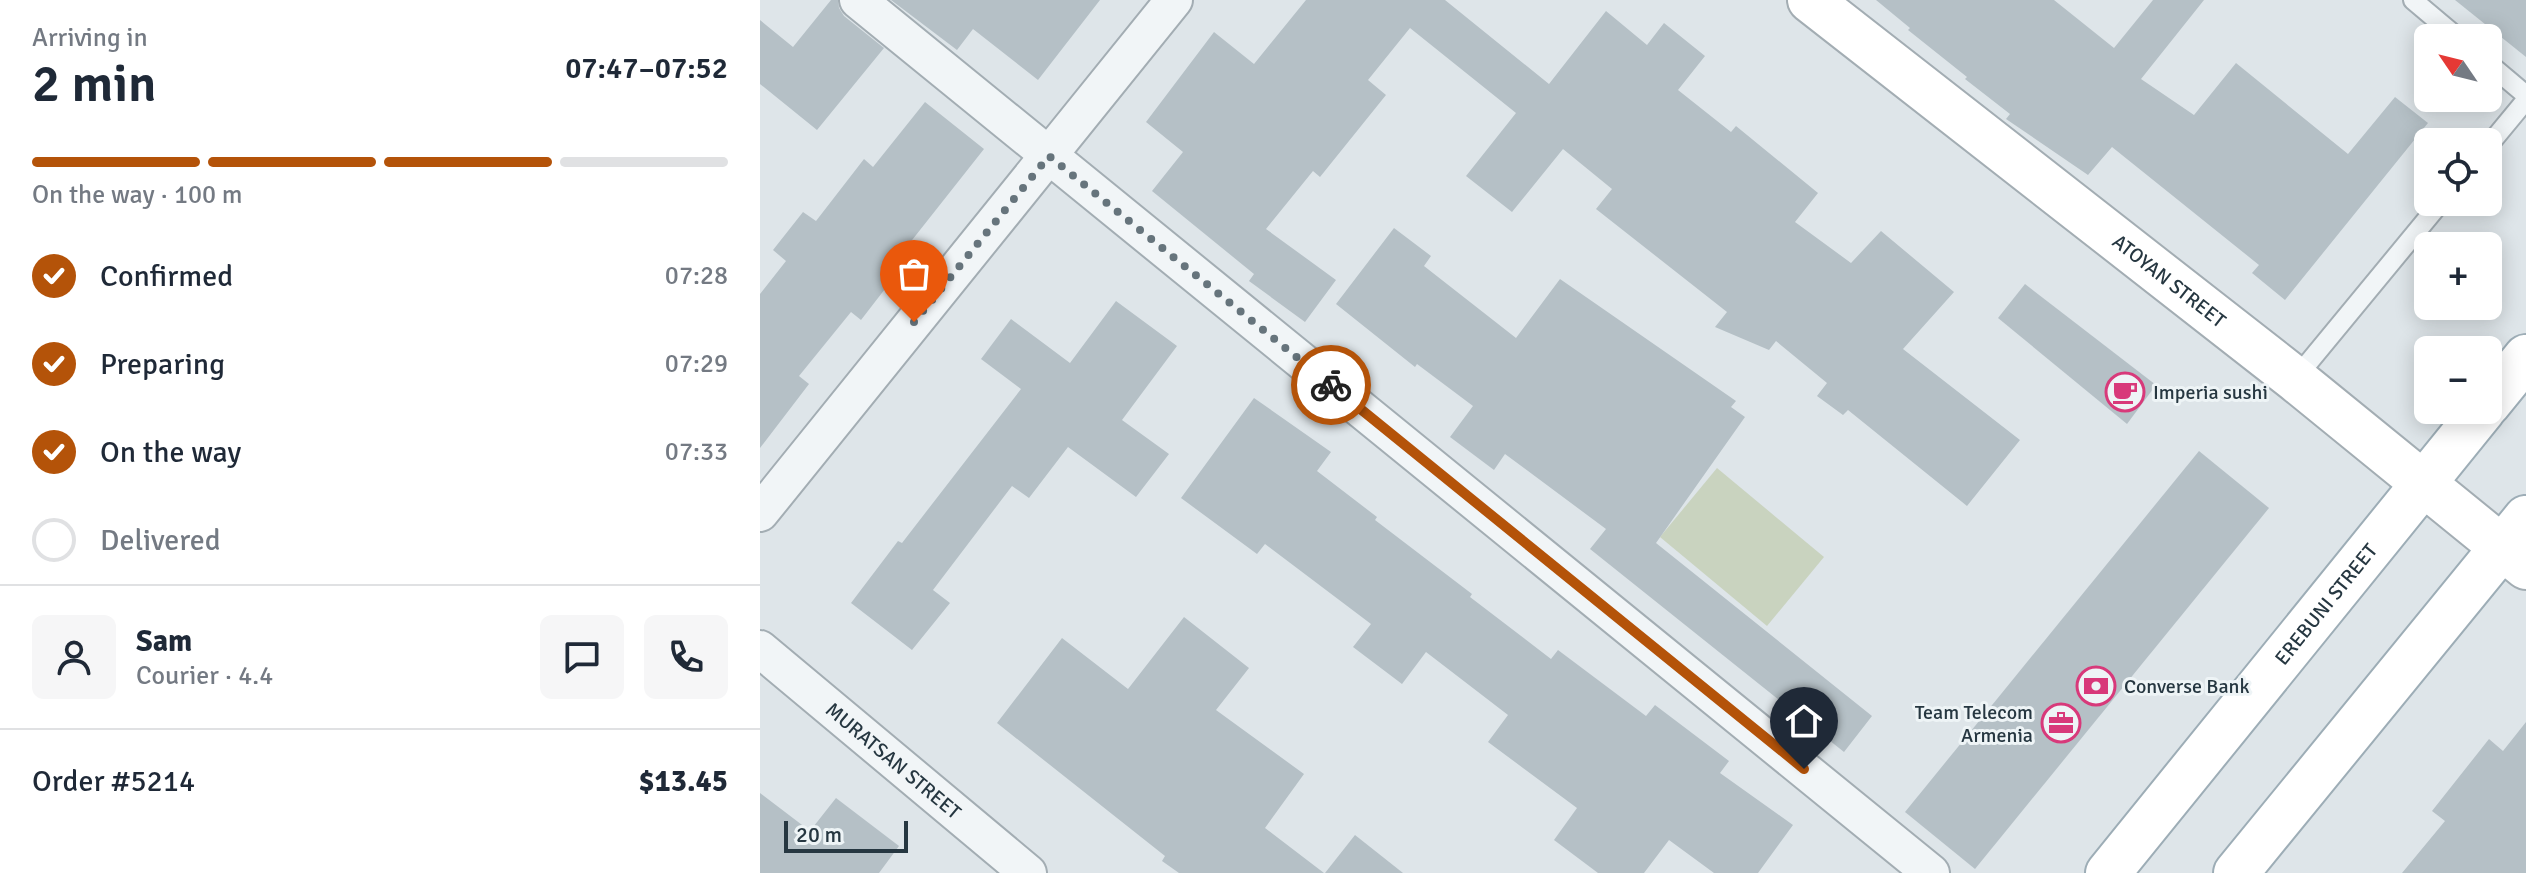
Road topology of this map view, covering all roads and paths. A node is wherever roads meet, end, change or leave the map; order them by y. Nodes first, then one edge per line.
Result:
1 (858, 0) edge
2 (1174, 0) edge
3 (1810, 0) edge
4 (2413, 0) edge
5 (2441, 24) edge
6 (2502, 76) edge
7 (2526, 98) edge
8 (2502, 128) edge
9 (1049, 156) junction
10 (2429, 216) edge
11 (2526, 357) edge
12 (2295, 379) junction
13 (2502, 387) edge
14 (2472, 424) edge
15 (2424, 485) junction
16 (760, 513) edge
17 (2518, 544) edge
18 (760, 649) edge
19 (1028, 873) edge
20 (1931, 873) edge
21 (2108, 873) edge
22 (2236, 873) edge

1 - 9 street
2 - 9 street
3 - 12 main road, ATOYAN STREET
4 - 5 lane
6 - 7 lane
7 - 8 lane
9 - 16 street
9 - 20 street
10 - 12 lane
11 - 13 main road
12 - 15 main road, ATOYAN STREET
14 - 15 main road, EREBUNI STREET
15 - 17 main road, ATOYAN STREET
15 - 21 main road, EREBUNI STREET
17 - 22 main road
18 - 19 street, MURATSAN STREET

